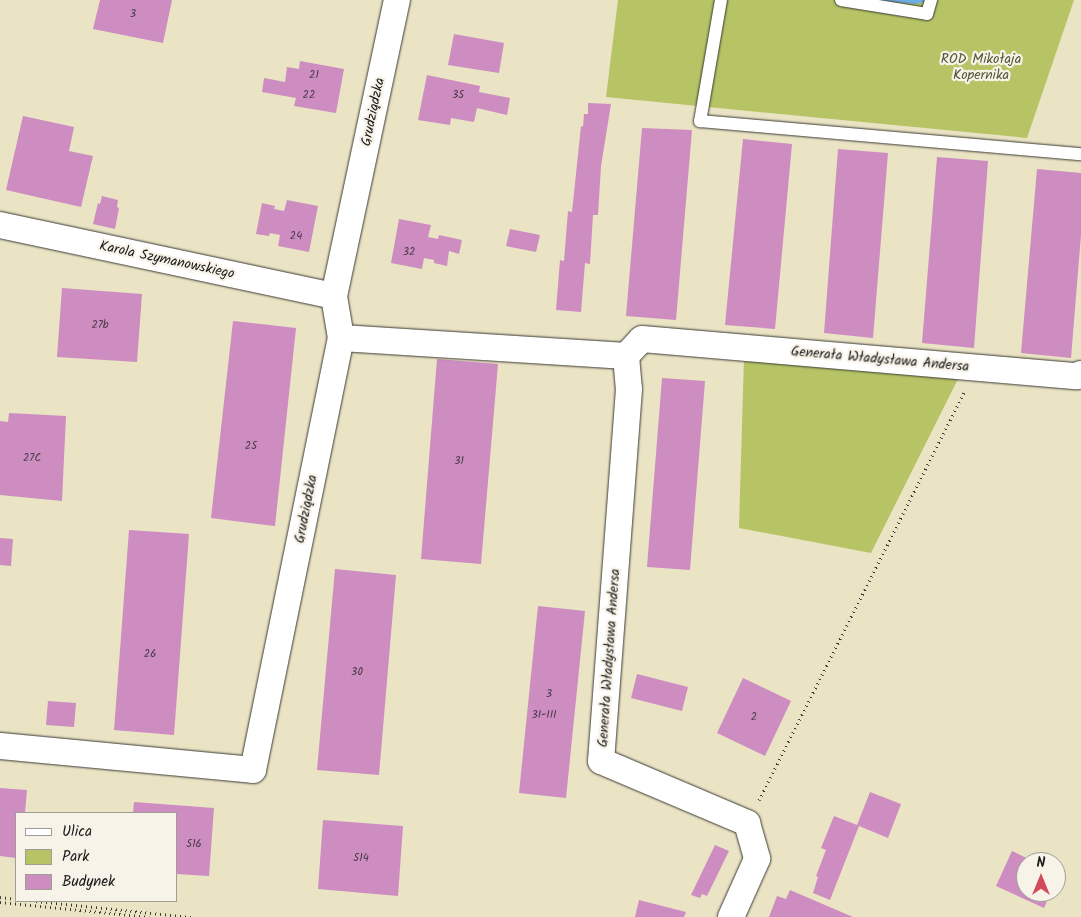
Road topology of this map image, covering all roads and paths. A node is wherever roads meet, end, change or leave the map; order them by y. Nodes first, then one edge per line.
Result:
1 (397, 0) edge
2 (721, 0) edge
3 (841, 0) edge
4 (931, 0) edge
5 (1081, 154) edge
6 (0, 225) edge
7 (334, 296) junction
8 (341, 338) junction
9 (626, 356) junction
10 (977, 368) junction
11 (1081, 374) edge
12 (0, 746) edge
13 (747, 823) junction
14 (0, 897) edge
15 (15, 899) edge
16 (0, 902) edge
17 (46, 902) edge
18 (149, 917) edge
19 (192, 917) edge
20 (732, 917) edge

1 - 7 street, Grudziądzka
2 - 5 lane
3 - 4 lane
6 - 7 street, Karola Szymanowskiego
7 - 8 street, Grudziądzka
8 - 9 street
8 - 12 street, Grudziądzka
9 - 10 street, Generała Władysława Andersa
9 - 13 street, Generała Władysława Andersa
10 - 11 street, Generała Władysława Andersa
10 - 13 path
13 - 20 street
14 - 15 path
16 - 18 path
17 - 19 path

